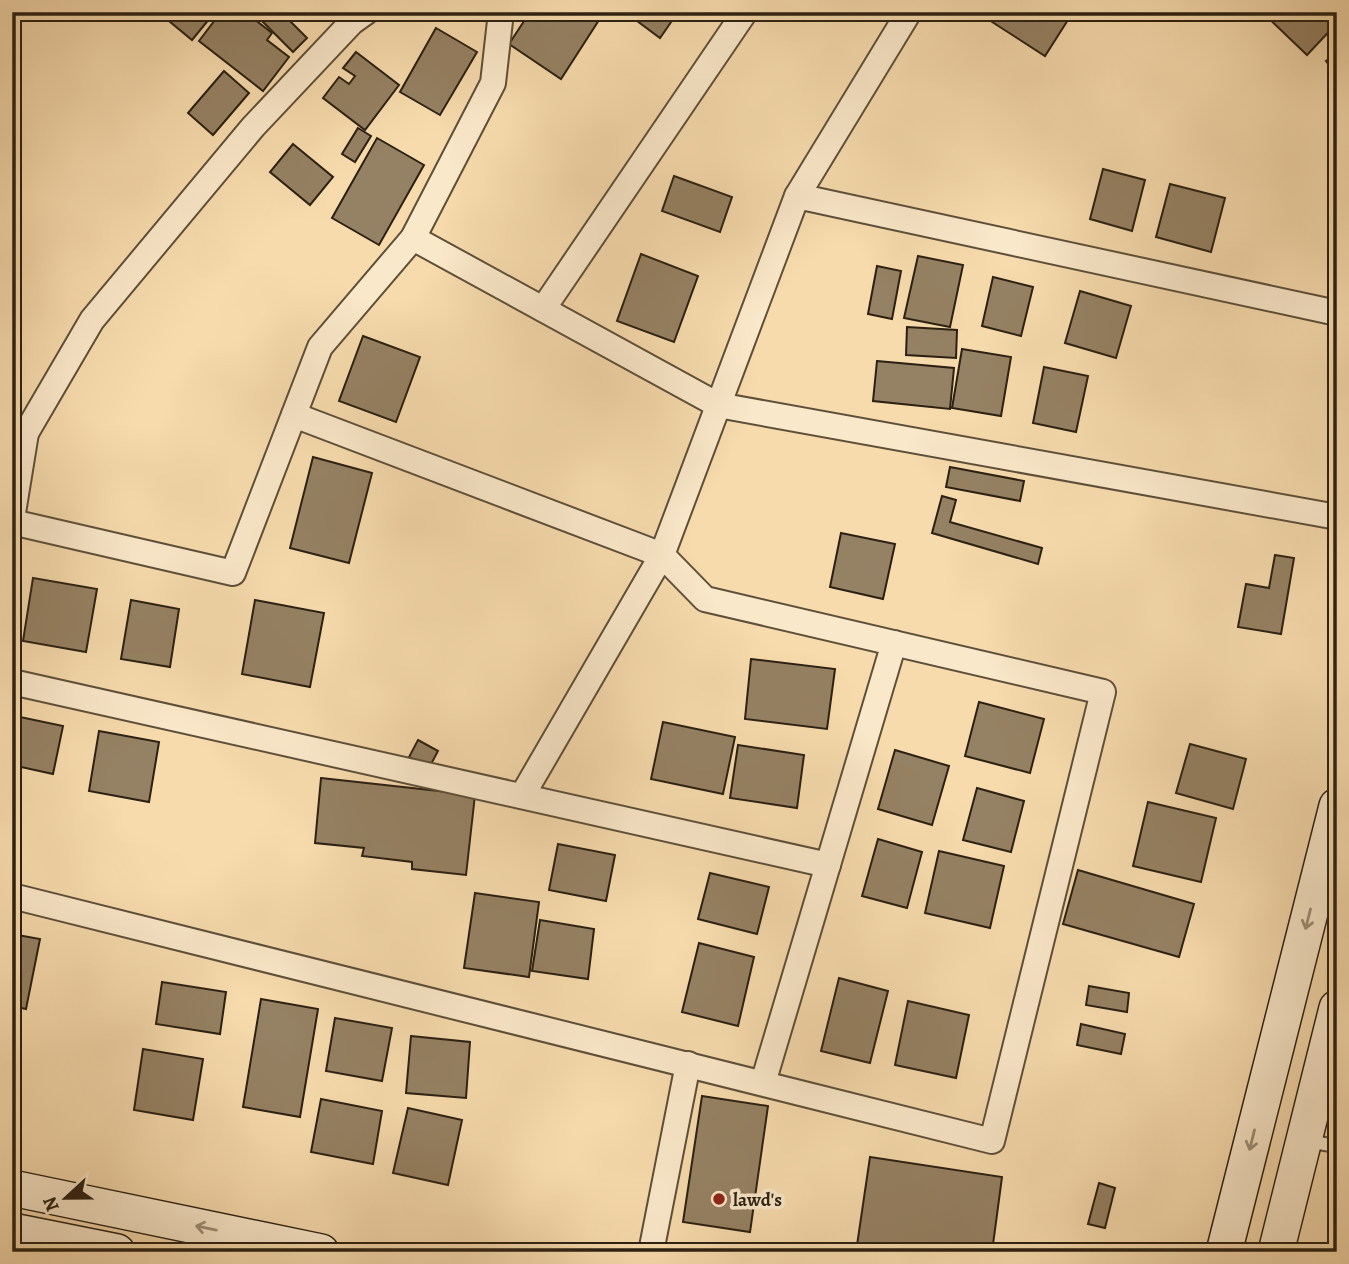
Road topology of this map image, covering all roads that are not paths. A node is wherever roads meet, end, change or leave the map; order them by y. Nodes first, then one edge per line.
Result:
1 (366, 12) edge
2 (745, 12) edge
3 (909, 12) edge
4 (496, 13) edge
5 (797, 196) junction
6 (413, 238) junction
7 (543, 309) junction
8 (1337, 313) edge
9 (718, 405) junction
10 (294, 415) junction
11 (19, 429) edge
12 (1337, 517) edge
13 (12, 520) edge
14 (662, 555) junction
15 (894, 643) junction
16 (12, 682) edge
17 (522, 796) junction
18 (1337, 806) edge
19 (828, 865) junction
20 (12, 896) edge
21 (1337, 1008) edge
22 (688, 1064) junction
23 (763, 1083) junction
24 (1303, 1140) junction
25 (1337, 1146) edge
26 (12, 1188) edge
27 (12, 1231) edge
28 (117, 1252) edge
29 (321, 1252) edge
30 (651, 1252) edge
31 (1224, 1252) edge
32 (1276, 1252) edge

1 - 11 street
2 - 7 street
3 - 5 street
4 - 6 street
5 - 8 street
5 - 9 street
6 - 7 street
6 - 10 street
7 - 9 street
9 - 12 street
9 - 14 street
10 - 13 street
10 - 14 street
11 - 13 street
14 - 15 street
14 - 17 street
15 - 19 street
15 - 23 street
16 - 17 street
17 - 19 street
18 -> 31 main road
19 - 23 street
20 - 22 street
21 - 24 main road
22 - 23 street
22 - 30 street
24 - 25 lane
24 - 32 main road
29 -> 26 main road
27 - 28 main road

